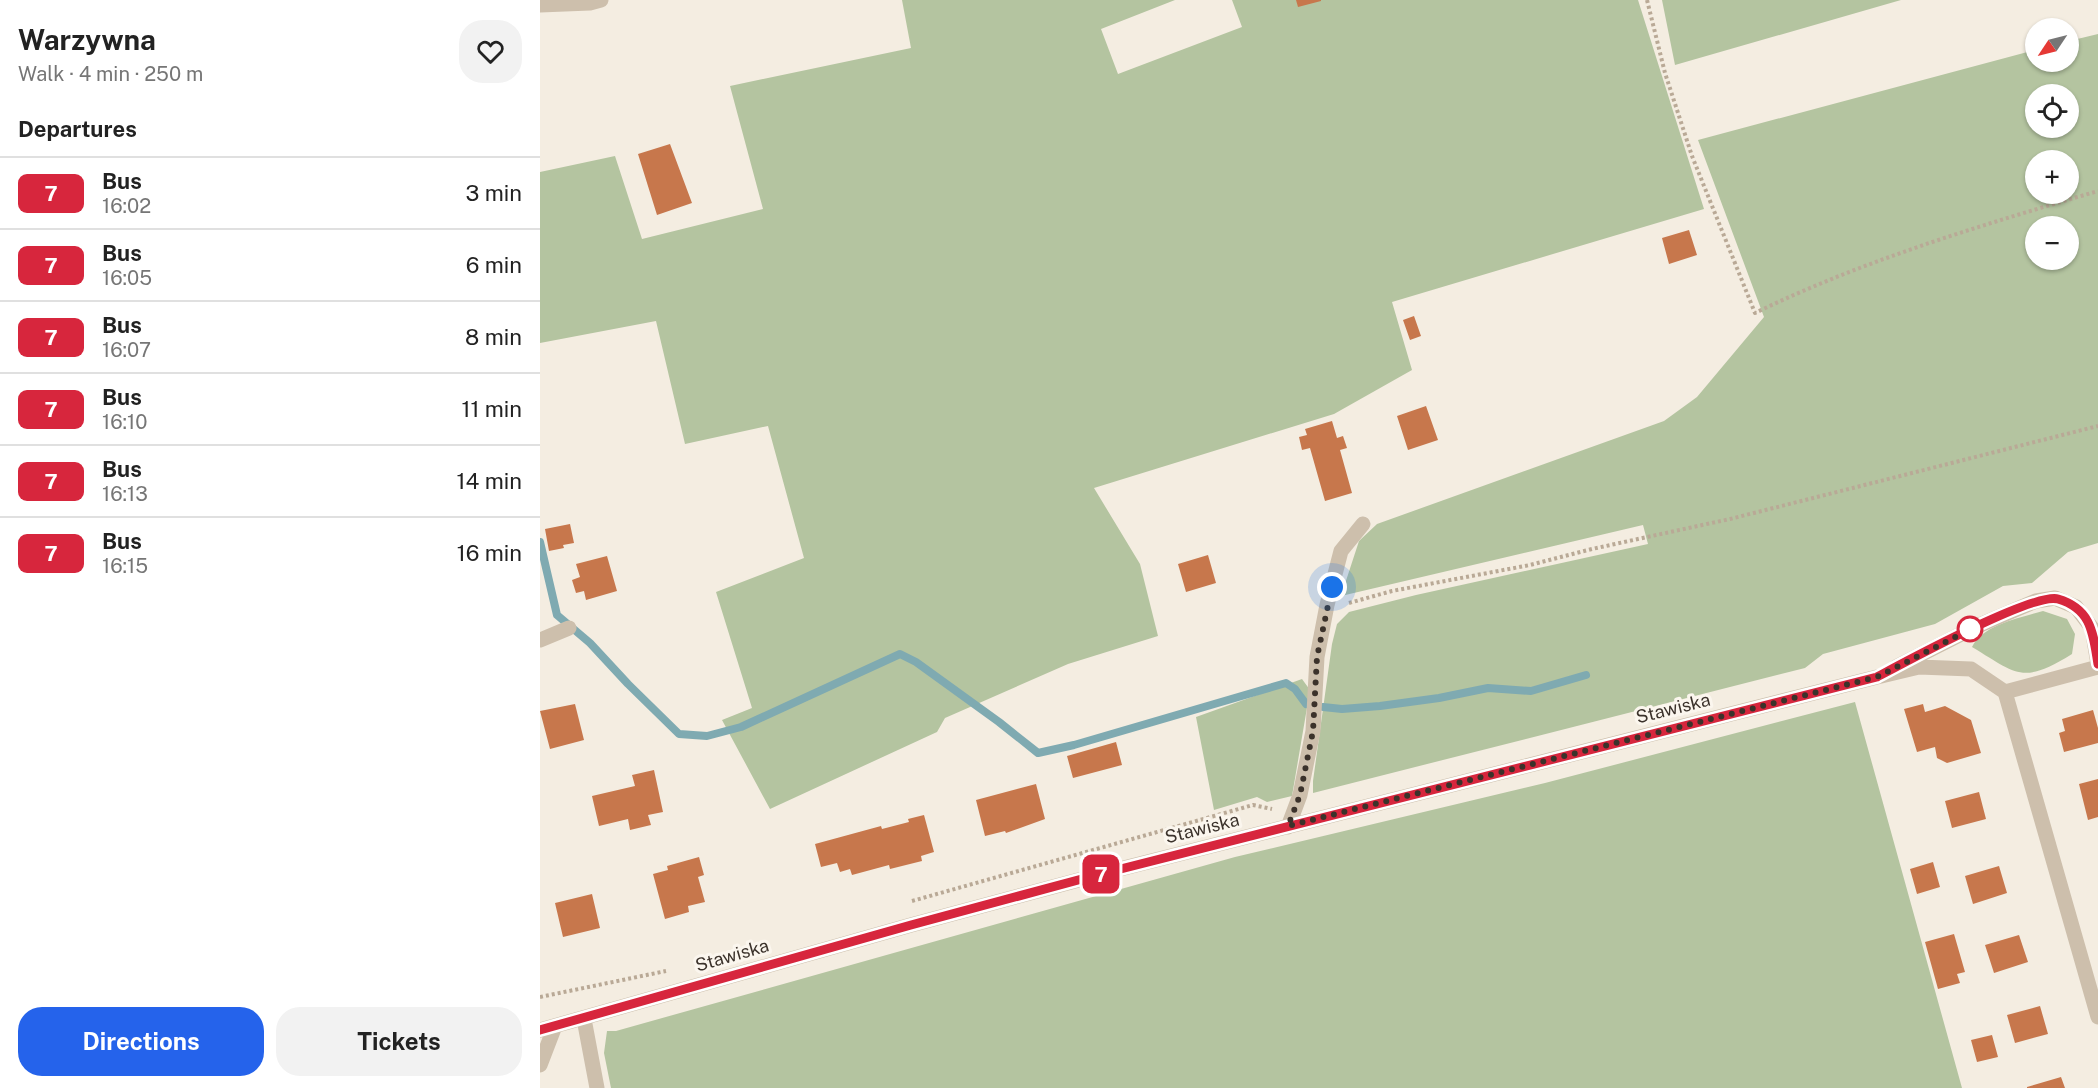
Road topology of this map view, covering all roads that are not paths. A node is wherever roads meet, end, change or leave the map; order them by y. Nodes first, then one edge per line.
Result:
1 (601, 0) edge
2 (540, 5) edge
3 (1363, 524) dead end
4 (569, 628) dead end
5 (540, 640) edge
6 (2098, 666) edge
7 (1877, 677) junction
8 (2005, 692) junction
9 (1288, 826) junction
10 (2098, 1017) edge
11 (584, 1018) junction
12 (547, 1028) edge
13 (540, 1065) edge
14 (597, 1088) edge

1 - 2 street
3 - 9 street
4 - 5 street
6 - 7 street, Stawiska
6 - 8 street, Stawiska
7 - 8 street, Stawiska
7 - 9 street, Stawiska
8 - 10 street
9 - 11 street, Stawiska
11 - 12 street, Stawiska
11 - 14 street
12 - 13 street

